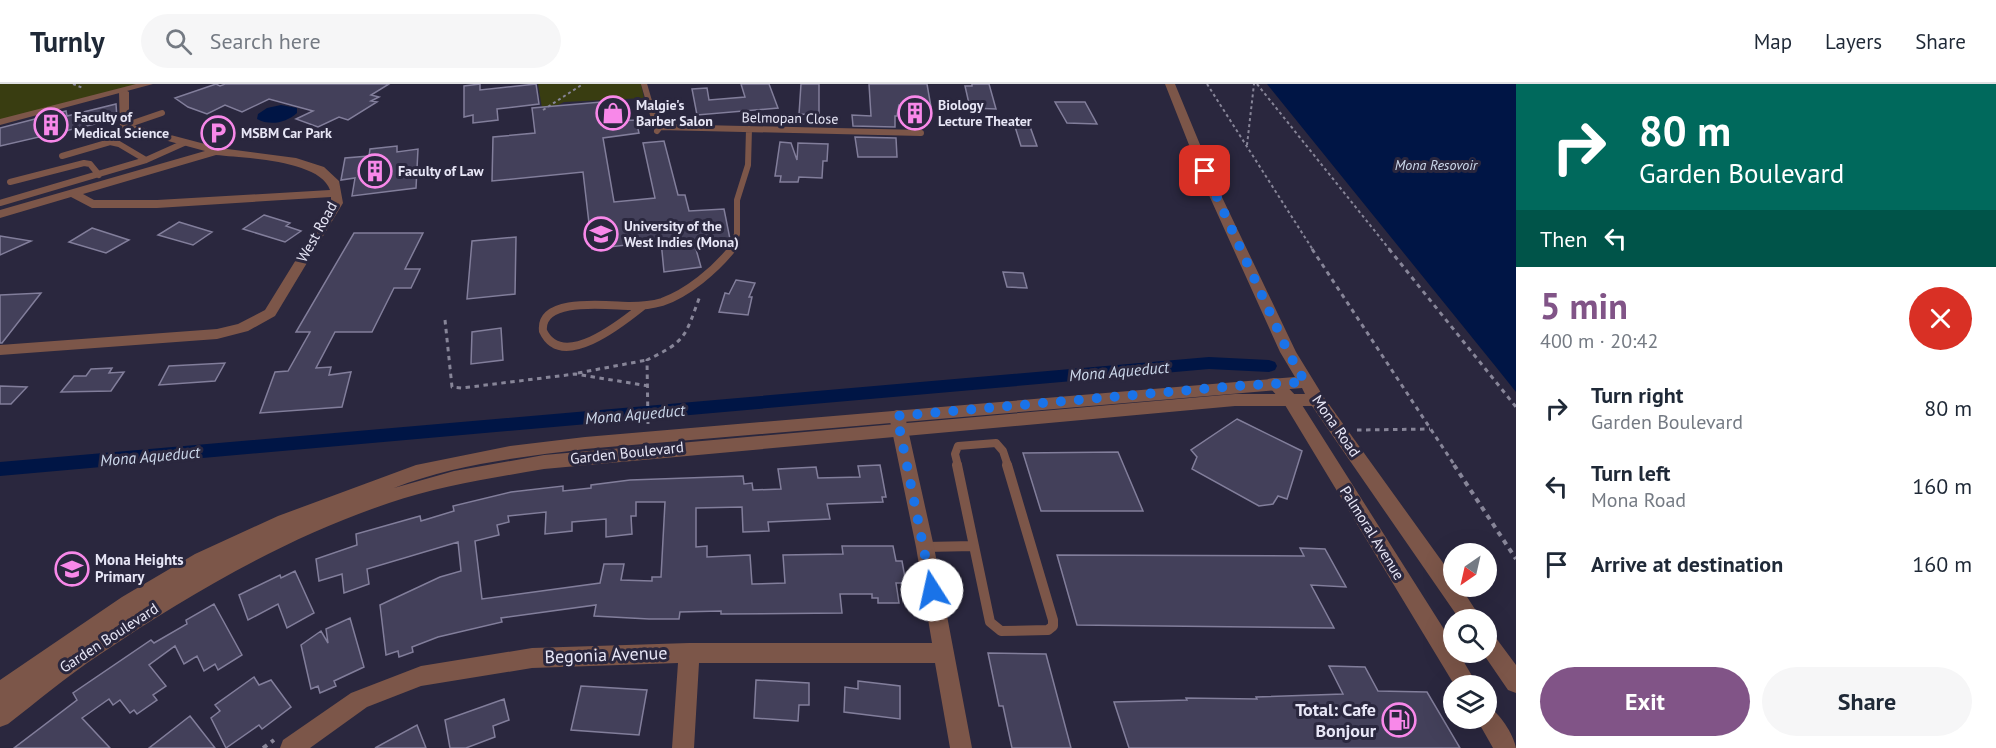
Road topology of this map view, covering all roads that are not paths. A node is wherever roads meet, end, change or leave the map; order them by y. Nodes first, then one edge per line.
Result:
1 (148, 84) edge
2 (644, 84) edge
3 (1170, 84) edge
4 (124, 92) junction
5 (162, 113) dead end
6 (0, 122) edge
7 (124, 126) junction
8 (749, 129) junction
9 (921, 133) dead end
10 (184, 143) junction
11 (216, 151) junction
12 (62, 156) dead end
13 (146, 160) junction
14 (99, 175) junction
15 (10, 182) dead end
16 (72, 193) junction
17 (337, 193) junction
18 (0, 203) edge
19 (0, 214) edge
20 (643, 306) junction
21 (0, 350) edge
22 (1305, 382) junction
23 (1274, 383) junction
24 (1317, 400) junction
25 (1291, 401) junction
26 (899, 423) junction
27 (974, 546) junction
28 (925, 548) junction
29 (1464, 609) edge
30 (689, 653) junction
31 (943, 653) junction
32 (1497, 656) edge
33 (1460, 675) edge
34 (1516, 683) edge
35 (0, 692) edge
36 (0, 716) edge
37 (1494, 729) edge
38 (291, 748) edge
39 (683, 748) edge
40 (961, 748) edge
41 (1506, 748) edge

1 - 4 street
2 - 8 lane, Belmopan Close
3 - 22 street, Mona Road
4 - 6 street
4 - 7 street
5 - 7 lane
7 - 10 street
8 - 9 lane, Belmopan Close
8 - 20 lane
10 - 11 street
10 - 13 lane
11 - 16 street, West Road
11 - 17 street, West Road
12 - 13 lane
13 - 14 lane
14 - 15 lane
14 - 18 lane
16 - 17 street
16 - 19 street, West Road
17 - 21 street, West Road
20 - 20 lane
22 - 23 street, Garden Boulevard
22 - 24 street, Mona Road
23 - 25 street, Palmoral Avenue
23 - 26 street, Garden Boulevard
24 - 25 street, Garden Boulevard
24 - 29 street, Mona Road
25 - 26 street, Garden Boulevard
25 - 33 street, Palmoral Avenue
26 - 28 street
26 - 35 street, Garden Boulevard
26 - 36 street, Garden Boulevard
27 - 27 lane
27 - 28 lane
28 - 31 street
30 - 31 street, Begonia Avenue
30 - 38 street, Begonia Avenue
30 - 39 street
31 - 40 street
32 - 34 street
37 - 41 street

